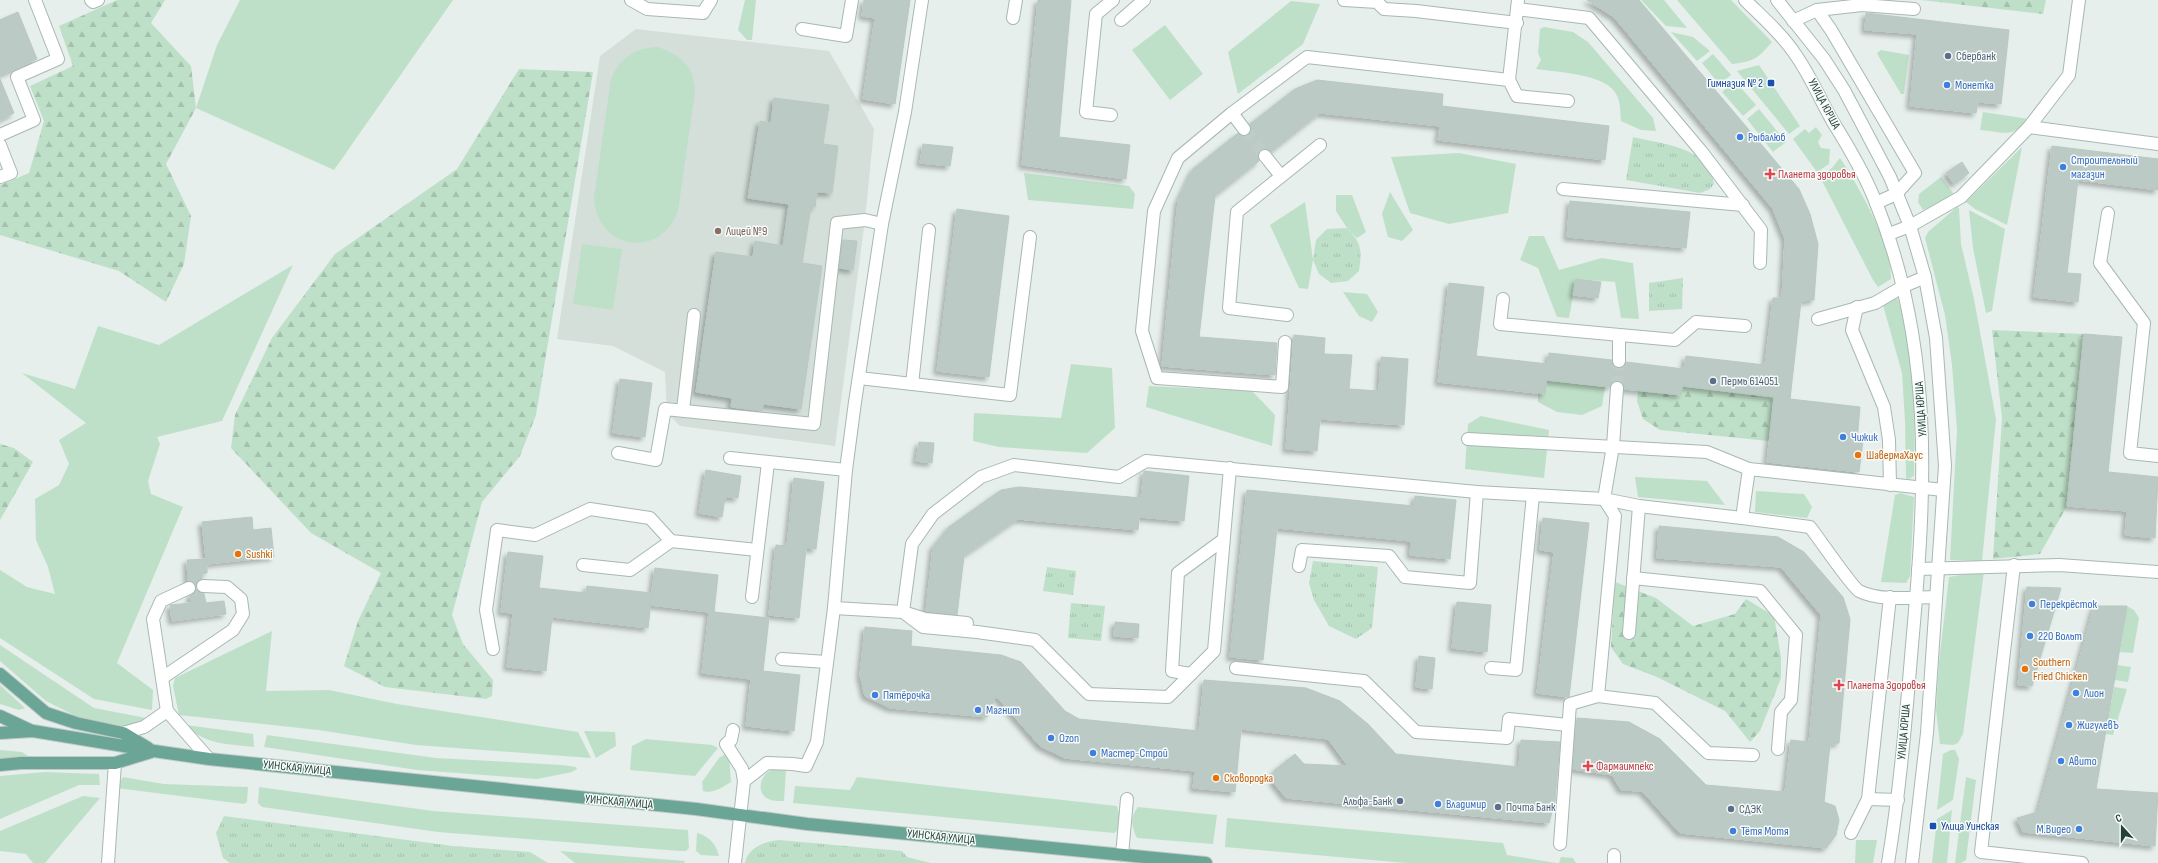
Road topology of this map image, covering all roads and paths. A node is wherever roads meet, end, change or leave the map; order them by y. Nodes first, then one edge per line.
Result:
1 (35, 0) edge
2 (91, 0) edge
3 (98, 0) edge
4 (632, 0) edge
5 (711, 0) edge
6 (852, 0) edge
7 (922, 0) edge
8 (1016, 0) edge
9 (1113, 0) edge
10 (1144, 0) edge
11 (1344, 0) edge
12 (1745, 0) edge
13 (1777, 0) edge
14 (2079, 0) edge
15 (1377, 1) edge
16 (1518, 5) edge
17 (1417, 6) edge
18 (1914, 9) dead end
19 (1817, 10) junction
20 (1013, 18) dead end
21 (1121, 20) dead end
22 (1793, 21) junction
23 (1517, 23) junction
24 (802, 28) dead end
25 (1509, 80) junction
26 (1568, 101) dead end
27 (1232, 113) junction
28 (1110, 115) dead end
29 (2029, 127) junction
30 (1244, 129) tunnel mouth
31 (0, 136) edge
32 (2158, 144) edge
33 (0, 145) edge
34 (1320, 145) dead end
35 (1265, 156) tunnel mouth
36 (1281, 176) junction
37 (0, 177) edge
38 (1563, 189) dead end
39 (1896, 194) junction
40 (1876, 203) junction
41 (1743, 205) junction
42 (2108, 213) dead end
43 (882, 224) junction
44 (1910, 226) junction
45 (929, 230) dead end
46 (1889, 234) junction
47 (1030, 237) dead end
48 (1760, 263) dead end
49 (1925, 277) junction
50 (1904, 286) junction
51 (1503, 299) dead end
52 (1857, 307) junction
53 (694, 315) dead end
54 (1287, 315) dead end
55 (1818, 319) dead end
56 (1745, 326) dead end
57 (1619, 335) junction
58 (1285, 342) dead end
59 (1619, 361) tunnel mouth
60 (859, 378) junction
61 (912, 384) junction
62 (1617, 388) tunnel mouth
63 (683, 410) junction
64 (1468, 439) dead end
65 (1612, 446) junction
66 (618, 453) dead end
67 (2158, 456) edge
68 (730, 458) dead end
69 (768, 463) junction
70 (1230, 468) junction
71 (1749, 469) junction
72 (846, 470) junction
73 (1890, 485) junction
74 (1922, 488) junction
75 (1943, 490) junction
76 (1477, 492) junction
77 (1532, 495) junction
78 (1604, 499) junction
79 (1639, 506) junction
80 (1742, 518) junction
81 (1223, 540) junction
82 (671, 541) junction
83 (757, 550) junction
84 (583, 565) dead end
85 (2014, 565) junction
86 (1300, 566) dead end
87 (1918, 569) junction
88 (1938, 570) junction
89 (2158, 572) edge
90 (1633, 578) junction
91 (203, 586) dead end
92 (189, 588) dead end
93 (752, 597) dead end
94 (1890, 597) junction
95 (1917, 597) junction
96 (1936, 597) junction
97 (834, 608) junction
98 (903, 612) junction
99 (967, 623) dead end
100 (1629, 633) dead end
101 (493, 649) dead end
102 (782, 658) dead end
103 (827, 662) junction
104 (1236, 668) dead end
105 (1491, 668) dead end
106 (0, 674) edge
107 (1191, 674) junction
108 (162, 678) junction
109 (1598, 696) junction
110 (167, 710) junction
111 (0, 716) edge
112 (1568, 725) junction
113 (733, 730) dead end
114 (33, 731) junction
115 (0, 733) edge
116 (123, 733) junction
117 (1778, 749) dead end
118 (154, 751) junction
119 (1753, 755) dead end
120 (210, 758) junction
121 (115, 763) junction
122 (0, 765) edge
123 (744, 781) junction
124 (1127, 799) dead end
125 (1868, 799) junction
126 (1898, 800) junction
127 (741, 817) junction
128 (1851, 833) dead end
129 (1560, 844) dead end
130 (1122, 856) junction
131 (108, 863) edge
132 (735, 863) edge
133 (1206, 863) edge
134 (1888, 863) edge
135 (1912, 863) edge
136 (2082, 863) edge

1 - 31 street
2 - 3 street
4 - 5 street
6 - 24 street
7 - 43 street
8 - 20 street
9 - 28 street
10 - 21 street
11 - 15 street
12 - 40 street, УЛИЦА ЮРША
13 - 22 street, УЛИЦА ЮРША
14 - 29 street
15 - 17 street
16 - 23 street
16 - 41 street
17 - 23 street
18 - 19 street
19 - 22 street
19 - 39 street
22 - 39 street, УЛИЦА ЮРША
23 - 25 street
25 - 26 street
25 - 27 street
27 - 30 street
27 - 58 street
29 - 32 street
29 - 44 street
33 - 37 street
34 - 36 street
35 - 36 street
36 - 54 street
38 - 41 street
39 - 40 street
39 - 44 street, УЛИЦА ЮРША
40 - 46 street, УЛИЦА ЮРША
41 - 48 street
42 - 67 street
43 - 60 street
43 - 63 street
44 - 46 street
44 - 49 street, УЛИЦА ЮРША
45 - 61 street
46 - 50 street, УЛИЦА ЮРША
47 - 61 street
49 - 50 street
49 - 75 street, УЛИЦА ЮРША
50 - 52 street
50 - 74 street, УЛИЦА ЮРША
51 - 57 street
52 - 55 street
52 - 73 street
53 - 63 street
56 - 57 street
57 - 59 street
60 - 61 street
60 - 72 street
62 - 65 street
63 - 66 street
64 - 65 street
65 - 71 street
65 - 78 street
68 - 69 street
69 - 72 street
69 - 83 street
70 - 76 street
70 - 81 street
70 - 98 street
71 - 73 street
71 - 80 street
72 - 97 street
73 - 74 street
74 - 75 street
74 - 87 street, УЛИЦА ЮРША
75 - 88 street, УЛИЦА ЮРША
76 - 77 street
76 - 86 street
77 - 78 street
77 - 105 street
78 - 79 street
78 - 109 street
79 - 80 street
79 - 90 street
80 - 94 street
81 - 107 street
81 - 107 street
82 - 83 street
82 - 84 street
82 - 101 street
83 - 93 street
85 - 88 street
85 - 89 street
85 - 136 street
87 - 88 street
87 - 95 street, УЛИЦА ЮРША
88 - 96 street, УЛИЦА ЮРША
90 - 100 street
90 - 117 street
91 - 108 street
92 - 108 street
94 - 95 street
94 - 125 street
95 - 96 street
95 - 126 street, УЛИЦА ЮРША
96 - 135 street, УЛИЦА ЮРША
97 - 98 street
97 - 103 street
98 - 99 street
98 - 107 street
102 - 103 street
103 - 123 street
104 - 112 street
106 - 116 main road
108 - 110 street
109 - 112 street
109 - 119 street
110 - 116 street
110 - 120 street
111 - 114 main road
112 - 129 street
113 - 123 street
114 - 115 main road
114 - 118 main road, УИНСКАЯ УЛИЦА
116 - 118 main road
118 - 120 main road, УИНСКАЯ УЛИЦА
118 - 121 main road
120 - 127 main road, УИНСКАЯ УЛИЦА
121 - 122 main road
121 - 131 street
123 - 127 street
124 - 130 street
125 - 126 street
125 - 128 street
126 - 134 street, УЛИЦА ЮРША
127 - 130 main road, УИНСКАЯ УЛИЦА
127 - 132 street
130 - 133 main road, УИНСКАЯ УЛИЦА

